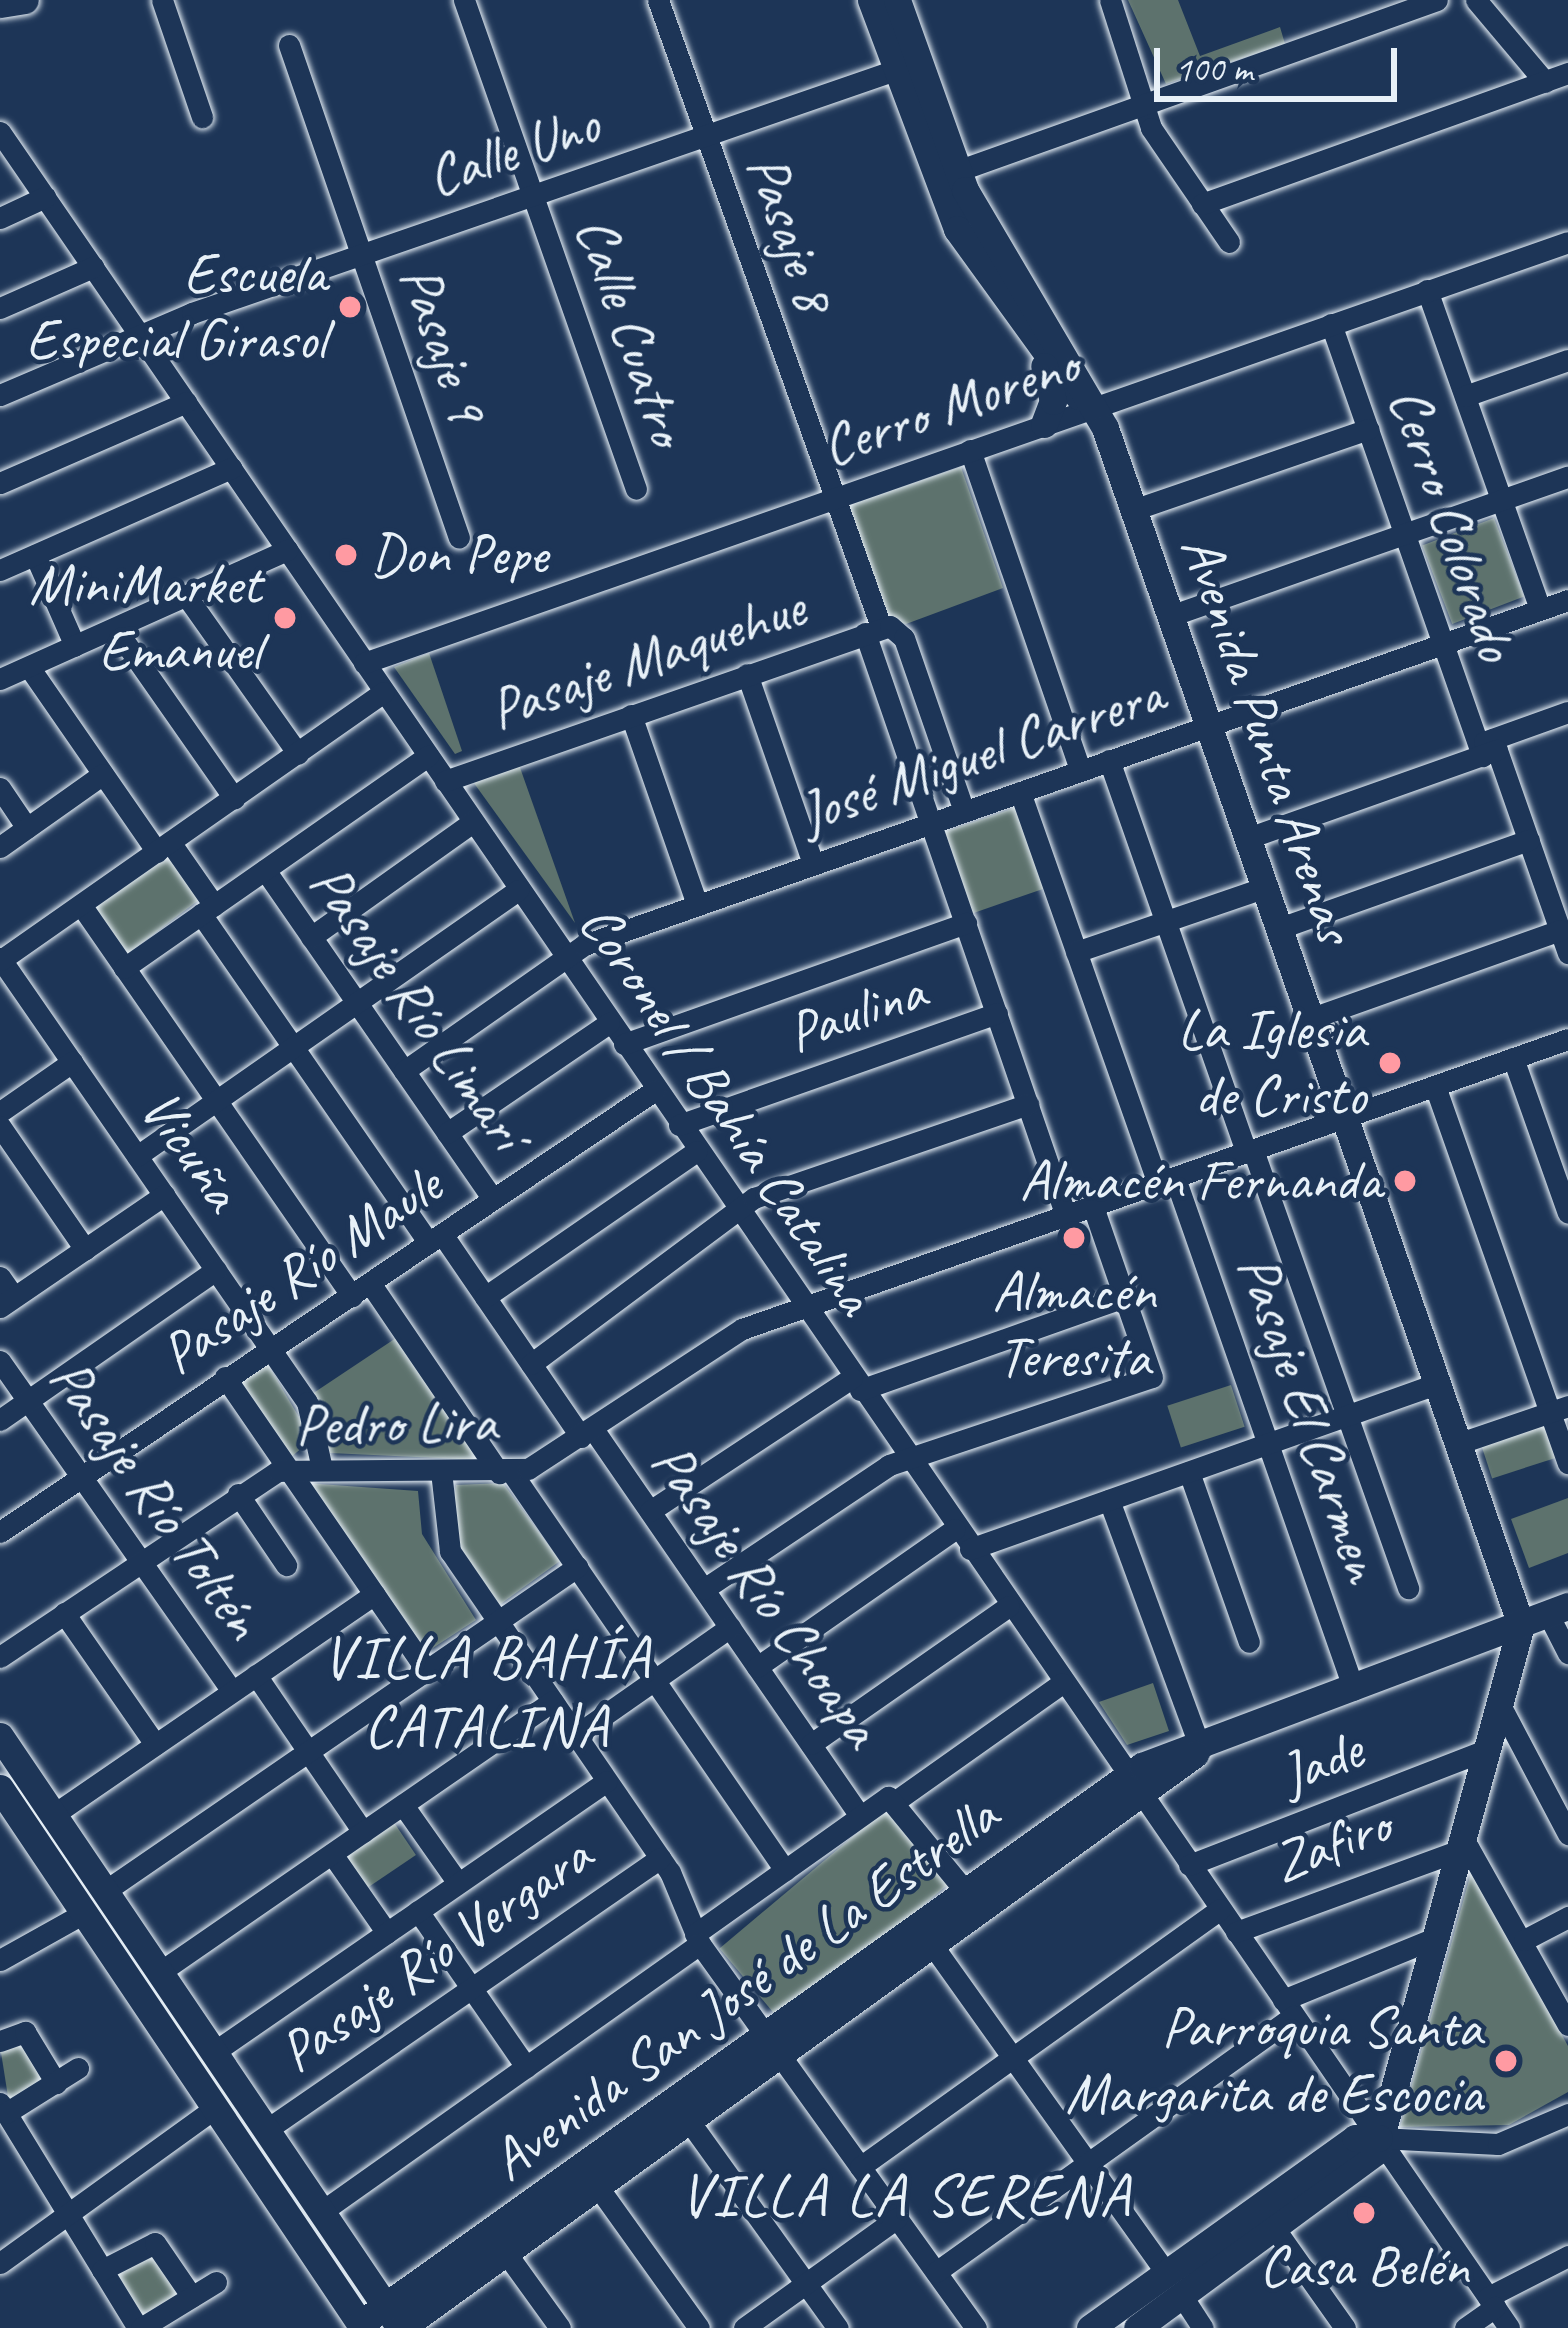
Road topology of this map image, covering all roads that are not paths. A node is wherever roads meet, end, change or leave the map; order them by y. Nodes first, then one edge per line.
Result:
1 (20, 0) edge
2 (162, 0) edge
3 (464, 0) edge
4 (658, 0) edge
5 (871, 0) edge
6 (897, 0) edge
7 (1110, 0) edge
8 (1437, 0) edge
9 (1476, 0) edge
10 (0, 4) edge
11 (289, 45) dead end
12 (907, 66) junction
13 (1568, 73) edge
14 (1546, 82) junction
15 (1146, 104) junction
16 (202, 117) dead end
17 (0, 131) edge
18 (705, 136) junction
19 (945, 175) junction
20 (533, 195) junction
21 (45, 197) junction
22 (1202, 204) junction
23 (0, 218) edge
24 (1228, 242) dead end
25 (1568, 242) edge
26 (361, 254) junction
27 (93, 267) junction
28 (1427, 290) junction
29 (0, 308) edge
30 (1331, 324) junction
31 (139, 334) junction
32 (1039, 351) junction
33 (1568, 360) edge
34 (0, 394) edge
35 (1465, 396) junction
36 (185, 402) junction
37 (1093, 407) junction
38 (1044, 424) junction
39 (1368, 429) junction
40 (970, 450) junction
41 (231, 468) junction
42 (1568, 477) edge
43 (0, 483) edge
44 (636, 489) dead end
45 (832, 498) junction
46 (1502, 500) junction
47 (1133, 510) junction
48 (1404, 534) junction
49 (459, 538) dead end
50 (287, 550) junction
51 (35, 555) junction
52 (0, 570) edge
53 (188, 596) junction
54 (1568, 600) edge
55 (1540, 610) junction
56 (1170, 616) junction
57 (115, 628) junction
58 (873, 630) junction
59 (1442, 644) junction
60 (75, 646) junction
61 (364, 663) junction
62 (28, 667) junction
63 (747, 674) junction
64 (0, 679) edge
65 (384, 692) junction
66 (1568, 712) edge
67 (631, 715) junction
68 (1209, 725) junction
69 (1487, 747) junction
70 (298, 754) junction
71 (428, 756) junction
72 (1109, 760) junction
73 (1080, 770) junction
74 (103, 774) junction
75 (445, 781) junction
76 (0, 788) edge
77 (1020, 792) junction
78 (234, 798) junction
79 (964, 811) junction
80 (473, 823) junction
81 (931, 823) junction
82 (27, 828) junction
83 (1248, 838) junction
84 (1528, 840) junction
85 (0, 847) edge
86 (164, 847) junction
87 (813, 864) junction
88 (265, 870) junction
89 (1266, 887) junction
90 (519, 890) junction
91 (81, 905) junction
92 (697, 905) junction
93 (208, 910) junction
94 (1166, 922) junction
95 (966, 923) junction
96 (1280, 928) junction
97 (1560, 930) junction
98 (311, 937) junction
99 (1076, 952) junction
100 (1568, 953) edge
101 (564, 957) junction
102 (1, 959) edge
103 (124, 968) junction
104 (357, 1003) junction
105 (997, 1013) junction
106 (1312, 1018) junction
107 (609, 1023) junction
108 (1568, 1039) edge
109 (624, 1043) junction
110 (293, 1047) junction
111 (1514, 1058) junction
112 (72, 1062) junction
113 (404, 1071) junction
114 (1435, 1086) junction
115 (656, 1090) junction
116 (216, 1100) junction
117 (1028, 1104) junction
118 (0, 1112) edge
119 (1346, 1117) junction
120 (679, 1125) junction
121 (0, 1126) edge
122 (447, 1133) junction
123 (697, 1151) junction
124 (1250, 1151) junction
125 (136, 1156) junction
126 (1166, 1180) junction
127 (164, 1195) junction
128 (494, 1199) junction
129 (1093, 1207) junction
130 (739, 1213) junction
131 (1568, 1214) edge
132 (1066, 1216) junction
133 (436, 1239) junction
134 (86, 1249) junction
135 (216, 1270) junction
136 (0, 1276) edge
137 (361, 1290) junction
138 (485, 1297) junction
139 (1124, 1297) junction
140 (7, 1302) edge
141 (803, 1308) junction
142 (270, 1349) junction
143 (0, 1361) edge
144 (531, 1364) junction
145 (225, 1378) junction
146 (1439, 1383) junction
147 (856, 1384) junction
148 (28, 1401) junction
149 (1559, 1409) edge
150 (1348, 1415) junction
151 (0, 1420) edge
152 (587, 1433) junction
153 (1268, 1444) junction
154 (1460, 1444) junction
155 (908, 1459) junction
156 (1568, 1463) edge
157 (321, 1464) junction
158 (287, 1468) junction
159 (440, 1471) junction
160 (1190, 1472) junction
161 (506, 1473) junction
162 (81, 1476) junction
163 (238, 1494) junction
164 (1109, 1500) junction
165 (650, 1511) junction
166 (956, 1528) junction
167 (0, 1532) edge
168 (970, 1549) junction
169 (141, 1561) junction
170 (286, 1565) dead end
171 (577, 1567) junction
172 (704, 1588) junction
173 (1408, 1588) dead end
174 (374, 1594) junction
175 (1009, 1606) junction
176 (64, 1613) junction
177 (1546, 1615) edge
178 (498, 1622) junction
179 (730, 1627) junction
180 (1249, 1642) dead end
181 (1568, 1653) edge
182 (0, 1657) edge
183 (758, 1667) junction
184 (426, 1670) junction
185 (256, 1675) junction
186 (655, 1680) junction
187 (1062, 1683) junction
188 (1354, 1690) junction
189 (232, 1691) junction
190 (553, 1702) junction
191 (1500, 1705) junction
192 (576, 1735) junction
193 (0, 1736) edge
194 (155, 1744) junction
195 (811, 1744) junction
196 (1488, 1749) junction
197 (1201, 1750) junction
198 (308, 1751) junction
199 (607, 1781) junction
200 (1134, 1787) junction
201 (3, 1798) edge
202 (895, 1798) junction
203 (403, 1805) junction
204 (53, 1815) junction
205 (860, 1816) junction
206 (363, 1832) junction
207 (1568, 1834) edge
208 (1461, 1846) junction
209 (332, 1854) junction
210 (660, 1858) junction
211 (1189, 1865) junction
212 (785, 1870) junction
213 (458, 1883) junction
214 (105, 1891) junction
215 (966, 1892) junction
216 (1220, 1910) junction
217 (418, 1911) junction
218 (84, 1913) junction
219 (1568, 1917) edge
220 (1235, 1932) junction
221 (387, 1933) junction
222 (1435, 1938) junction
223 (698, 1939) junction
224 (1524, 1940) junction
225 (933, 1946) junction
226 (0, 1960) edge
227 (160, 1972) junction
228 (471, 1988) junction
229 (1288, 2008) junction
230 (1566, 2016) edge
231 (0, 2041) edge
232 (773, 2046) junction
233 (214, 2052) junction
234 (1012, 2057) junction
235 (526, 2067) junction
236 (78, 2068) dead end
237 (56, 2083) junction
238 (215, 2108) junction
239 (3, 2109) edge
240 (1568, 2114) edge
241 (689, 2121) junction
242 (266, 2130) junction
243 (1379, 2138) junction
244 (1088, 2162) junction
245 (860, 2167) junction
246 (598, 2187) junction
247 (321, 2212) junction
248 (68, 2214) junction
249 (897, 2218) junction
250 (1275, 2228) junction
251 (506, 2253) junction
252 (1568, 2256) edge
253 (0, 2263) edge
254 (102, 2270) junction
255 (935, 2272) junction
256 (216, 2282) dead end
257 (806, 2284) junction
258 (1174, 2285) junction
259 (192, 2297) junction
260 (1492, 2302) junction
261 (395, 2321) edge
262 (359, 2326) edge
263 (140, 2328) edge
264 (560, 2328) edge
265 (699, 2328) edge
266 (744, 2328) edge
267 (838, 2328) edge
268 (976, 2328) edge
269 (1090, 2328) edge
270 (1137, 2328) edge
271 (1203, 2328) edge
272 (1345, 2328) edge
273 (1465, 2328) edge
274 (1509, 2328) edge

1 - 10 main road
2 - 16 street
3 - 20 street, Calle Cuatro
4 - 18 street, Pasaje 8
5 - 12 main road, Avenida Punta Arenas
6 - 12 main road, Avenida Punta Arenas
7 - 15 street
8 - 15 street
9 - 14 street
11 - 26 street, Pasaje 9
12 - 18 street, Calle Uno
12 - 19 main road, Avenida Punta Arenas
13 - 14 street
14 - 22 street
15 - 19 street
15 - 22 street
17 - 21 street, Coronel / Bahía Catalina
18 - 20 street, Calle Uno
18 - 45 street, Pasaje 8
19 - 32 main road, Avenida Punta Arenas
19 - 37 main road, Avenida Punta Arenas
20 - 26 street, Calle Uno
20 - 44 street, Calle Cuatro
21 - 23 street
21 - 27 street, Coronel / Bahía Catalina
22 - 24 street
25 - 28 street, Cerro Moreno
26 - 31 street, Calle Uno
26 - 49 street, Pasaje 9
27 - 29 street
27 - 31 street, Coronel / Bahía Catalina
28 - 30 street, Cerro Moreno
28 - 35 street
30 - 37 street, Cerro Moreno
30 - 39 street, Cerro Colorado
31 - 34 street, Calle Uno
31 - 36 street, Coronel / Bahía Catalina
32 - 37 main road, Avenida Punta Arenas
32 - 38 main road
33 - 35 street
35 - 46 street
36 - 41 street, Coronel / Bahía Catalina
36 - 43 street
37 - 38 street, Cerro Moreno
37 - 47 main road, Avenida Punta Arenas
38 - 40 street, Cerro Moreno
39 - 47 street
39 - 48 street, Cerro Colorado
40 - 45 street, Cerro Moreno
40 - 73 street
41 - 50 street, Coronel / Bahía Catalina
41 - 51 street
42 - 46 street
45 - 58 street, Pasaje 8
45 - 61 street, Cerro Moreno
46 - 48 street
46 - 55 street
47 - 56 main road, Avenida Punta Arenas
48 - 56 street
48 - 59 street, Cerro Colorado
50 - 53 street
50 - 61 street, Coronel / Bahía Catalina
51 - 52 street
51 - 60 street
53 - 57 street
53 - 70 street
54 - 55 street, José Miguel Carrera
55 - 59 street, José Miguel Carrera
56 - 68 main road, Avenida Punta Arenas
57 - 60 street
57 - 78 street
58 - 63 street, Pasaje Maquehue
58 - 79 street
58 - 81 street, Pasaje 8
59 - 68 street, José Miguel Carrera
59 - 69 street, Cerro Colorado
60 - 62 street
61 - 65 street, Coronel / Bahía Catalina
62 - 64 street
62 - 74 street, Pasaje Río Choapa
63 - 67 street, Pasaje Maquehue
63 - 87 street
65 - 70 street
65 - 71 street, Coronel / Bahía Catalina
66 - 69 street
67 - 75 street, Pasaje Maquehue
67 - 92 street
68 - 72 street, José Miguel Carrera
68 - 83 main road, Avenida Punta Arenas
69 - 83 street
69 - 84 street, Cerro Colorado
70 - 78 street
71 - 75 street, Coronel / Bahía Catalina
71 - 88 street
72 - 73 street, José Miguel Carrera
72 - 94 street
73 - 77 street, José Miguel Carrera
74 - 82 street
74 - 86 street, Pasaje Río Choapa
75 - 80 street, Coronel / Bahía Catalina
76 - 82 street
77 - 79 street, José Miguel Carrera
77 - 99 street, Pasaje El Carmen
78 - 86 street
79 - 81 street, José Miguel Carrera
80 - 90 street, Coronel / Bahía Catalina
80 - 98 street
81 - 87 street, José Miguel Carrera
81 - 95 street, Pasaje 8
82 - 85 street
83 - 89 main road, Avenida Punta Arenas
84 - 96 street
84 - 97 street, Cerro Colorado
86 - 91 street
86 - 93 street, Pasaje Río Choapa
87 - 92 street, José Miguel Carrera
88 - 93 street
88 - 98 street, Pasaje Río Limarí
89 - 94 street
89 - 96 main road, Avenida Punta Arenas
90 - 101 street, Coronel / Bahía Catalina
90 - 104 street
91 - 102 street
91 - 103 street
92 - 101 street, José Miguel Carrera
93 - 103 street
93 - 110 street, Pasaje Río Choapa
94 - 99 street
94 - 124 street
95 - 105 street, Pasaje 8
95 - 109 street
96 - 106 main road, Avenida Punta Arenas
97 - 100 street, Cerro Colorado
97 - 106 street
98 - 104 street, Pasaje Río Limarí
99 - 126 street, Pasaje El Carmen
101 - 107 street, Coronel / Bahía Catalina
101 - 113 street, José Miguel Carrera
102 - 112 street, Vicuña
103 - 116 street
104 - 110 street
104 - 113 street, Pasaje Río Limarí
105 - 117 street, Pasaje 8
105 - 120 street, Paulina
106 - 119 main road, Avenida Punta Arenas
107 - 109 street, Coronel / Bahía Catalina
107 - 122 street
108 - 111 street, Pedro Lira
109 - 115 street, Coronel / Bahía Catalina
110 - 116 street
110 - 133 street, Pasaje Río Choapa
111 - 114 street, Pedro Lira
111 - 131 street
112 - 118 street
112 - 125 street, Vicuña
113 - 122 street, Pasaje Río Limarí
114 - 119 street, Pedro Lira
114 - 149 street
115 - 120 street, Coronel / Bahía Catalina
115 - 128 street, Pasaje Río Maule
116 - 125 street
116 - 137 street
117 - 130 street
117 - 132 street, Pasaje 8
119 - 124 street, Pedro Lira
119 - 146 main road, Avenida Punta Arenas
120 - 123 street, Coronel / Bahía Catalina
121 - 134 street
122 - 128 street, Pasaje Río Limarí
123 - 130 street, Coronel / Bahía Catalina
123 - 138 street
124 - 126 street, Pedro Lira
124 - 150 street
125 - 127 street, Vicuña
126 - 129 street, Pedro Lira
126 - 153 street, Pasaje El Carmen
127 - 134 street
127 - 135 street, Vicuña
128 - 133 street, Pasaje Río Maule
129 - 132 street, Pedro Lira
129 - 139 street
130 - 141 street, Coronel / Bahía Catalina
130 - 144 street
132 - 141 street, Pedro Lira
133 - 137 street, Pasaje Río Maule
133 - 138 street, Pasaje Río Choapa
134 - 140 street
135 - 142 street, Vicuña
135 - 148 street
136 - 140 street
137 - 142 street, Pasaje Río Maule
137 - 161 street
138 - 144 street, Pasaje Río Choapa
139 - 147 street
139 - 155 street
141 - 147 street, Coronel / Bahía Catalina
141 - 152 street, Pedro Lira
142 - 145 street, Pasaje Río Maule
142 - 157 street, Vicuña
143 - 148 street, Pasaje Río Toltén
144 - 152 street, Pasaje Río Choapa
145 - 158 street
145 - 162 street, Pasaje Río Maule
146 - 150 street
146 - 154 main road, Avenida Punta Arenas
147 - 155 street, Coronel / Bahía Catalina
147 - 165 street
148 - 151 street
148 - 162 street, Pasaje Río Toltén
149 - 154 street
149 - 156 street
150 - 153 street
150 - 173 street
152 - 161 street, Pedro Lira
152 - 165 street, Pasaje Río Choapa
153 - 160 street
153 - 188 street, Pasaje El Carmen
154 - 177 main road, Avenida Punta Arenas
155 - 166 street, Coronel / Bahía Catalina
155 - 172 street
157 - 158 street, Pedro Lira
157 - 159 street, Pedro Lira
158 - 163 street, Pedro Lira
158 - 174 street
159 - 161 street, Pedro Lira
159 - 178 street
160 - 164 street
160 - 180 street
161 - 171 street
162 - 167 street, Pasaje Río Maule
162 - 169 street, Pasaje Río Toltén
163 - 169 street, Pedro Lira
163 - 170 street
164 - 168 street
164 - 197 street
165 - 172 street, Pasaje Río Choapa
166 - 168 street, Coronel / Bahía Catalina
166 - 183 street
168 - 175 street, Coronel / Bahía Catalina
169 - 176 street, Pedro Lira
169 - 189 street, Pasaje Río Toltén
171 - 178 street
171 - 186 street
172 - 179 street, Pasaje Río Choapa
174 - 184 street
174 - 185 street
175 - 187 street, Coronel / Bahía Catalina
175 - 195 street
176 - 182 street, Pedro Lira
176 - 194 street
177 - 181 street
177 - 188 main road, Avenida San José de La Estrella
177 - 191 main road
178 - 184 street
178 - 190 street
179 - 183 street, Pasaje Río Choapa
179 - 186 street
183 - 195 street, Pasaje Río Choapa
184 - 198 street
185 - 189 street
185 - 198 street, Pasaje Río Toltén
186 - 192 street
186 - 212 street
187 - 200 street, Coronel / Bahía Catalina
187 - 202 street
188 - 197 main road, Avenida San José de La Estrella
189 - 194 street
190 - 192 street
190 - 203 street
191 - 196 main road
191 - 207 street
192 - 199 street
193 - 204 main road
194 - 204 street
195 - 205 street, Pasaje Río Choapa
196 - 208 main road
196 - 211 street, Jade
197 - 200 main road, Avenida San José de La Estrella
198 - 206 street, Pasaje Río Toltén
198 - 214 street
199 - 210 street
199 - 213 street
200 - 211 street, Coronel / Bahía Catalina
200 - 215 main road, Avenida San José de La Estrella
200 - 225 main road, Avenida San José de La Estrella
201 - 218 main road
202 - 205 street
202 - 215 street, Pasaje Río Choapa
203 - 206 street
203 - 213 street
204 - 214 main road
205 - 212 street
206 - 209 street
208 - 220 street, Zafiro
208 - 222 main road
208 - 224 street
209 - 221 street
209 - 227 street
210 - 223 street
210 - 228 street, Pasaje Río Vergara
211 - 216 street, Coronel / Bahía Catalina
212 - 223 street
213 - 217 street
214 - 227 main road
215 - 232 main road, Avenida San José de La Estrella
216 - 220 street, Coronel / Bahía Catalina
216 - 234 street
217 - 221 street
217 - 228 street
218 - 226 street
218 - 238 main road
219 - 224 street
220 - 229 street, Coronel / Bahía Catalina
221 - 233 street
222 - 229 street
222 - 243 main road
223 - 232 street
223 - 235 street
224 - 230 street
225 - 232 main road, Avenida San José de La Estrella
225 - 234 street
227 - 233 main road
228 - 235 street
228 - 242 street, Pasaje Río Vergara
229 - 243 street, Coronel / Bahía Catalina
229 - 244 street
231 - 237 street
232 - 241 main road, Avenida San José de La Estrella
232 - 245 street
232 - 261 main road, Avenida San José de La Estrella
233 - 242 main road
234 - 244 street
234 - 245 street
235 - 247 street
236 - 237 street
237 - 239 street
238 - 248 street
238 - 262 main road
239 - 248 street
240 - 243 street
241 - 246 main road, Avenida San José de La Estrella
241 - 257 street
242 - 247 main road
243 - 250 main road
243 - 258 main road
243 - 260 street, Coronel / Bahía Catalina
244 - 255 street
244 - 258 street
245 - 249 street
246 - 251 main road, Avenida San José de La Estrella
246 - 265 street
247 - 261 main road
248 - 253 street
248 - 254 street
249 - 255 street
249 - 257 street
250 - 258 main road
250 - 272 street
251 - 261 main road, Avenida San José de La Estrella
251 - 264 street
252 - 260 street
254 - 259 street
254 - 263 street
255 - 268 street
256 - 259 street
257 - 266 street
257 - 267 street
258 - 269 main road
258 - 270 main road
258 - 271 street
259 - 263 street
260 - 273 street
260 - 274 street, Coronel / Bahía Catalina
261 - 262 main road, Avenida San José de La Estrella

